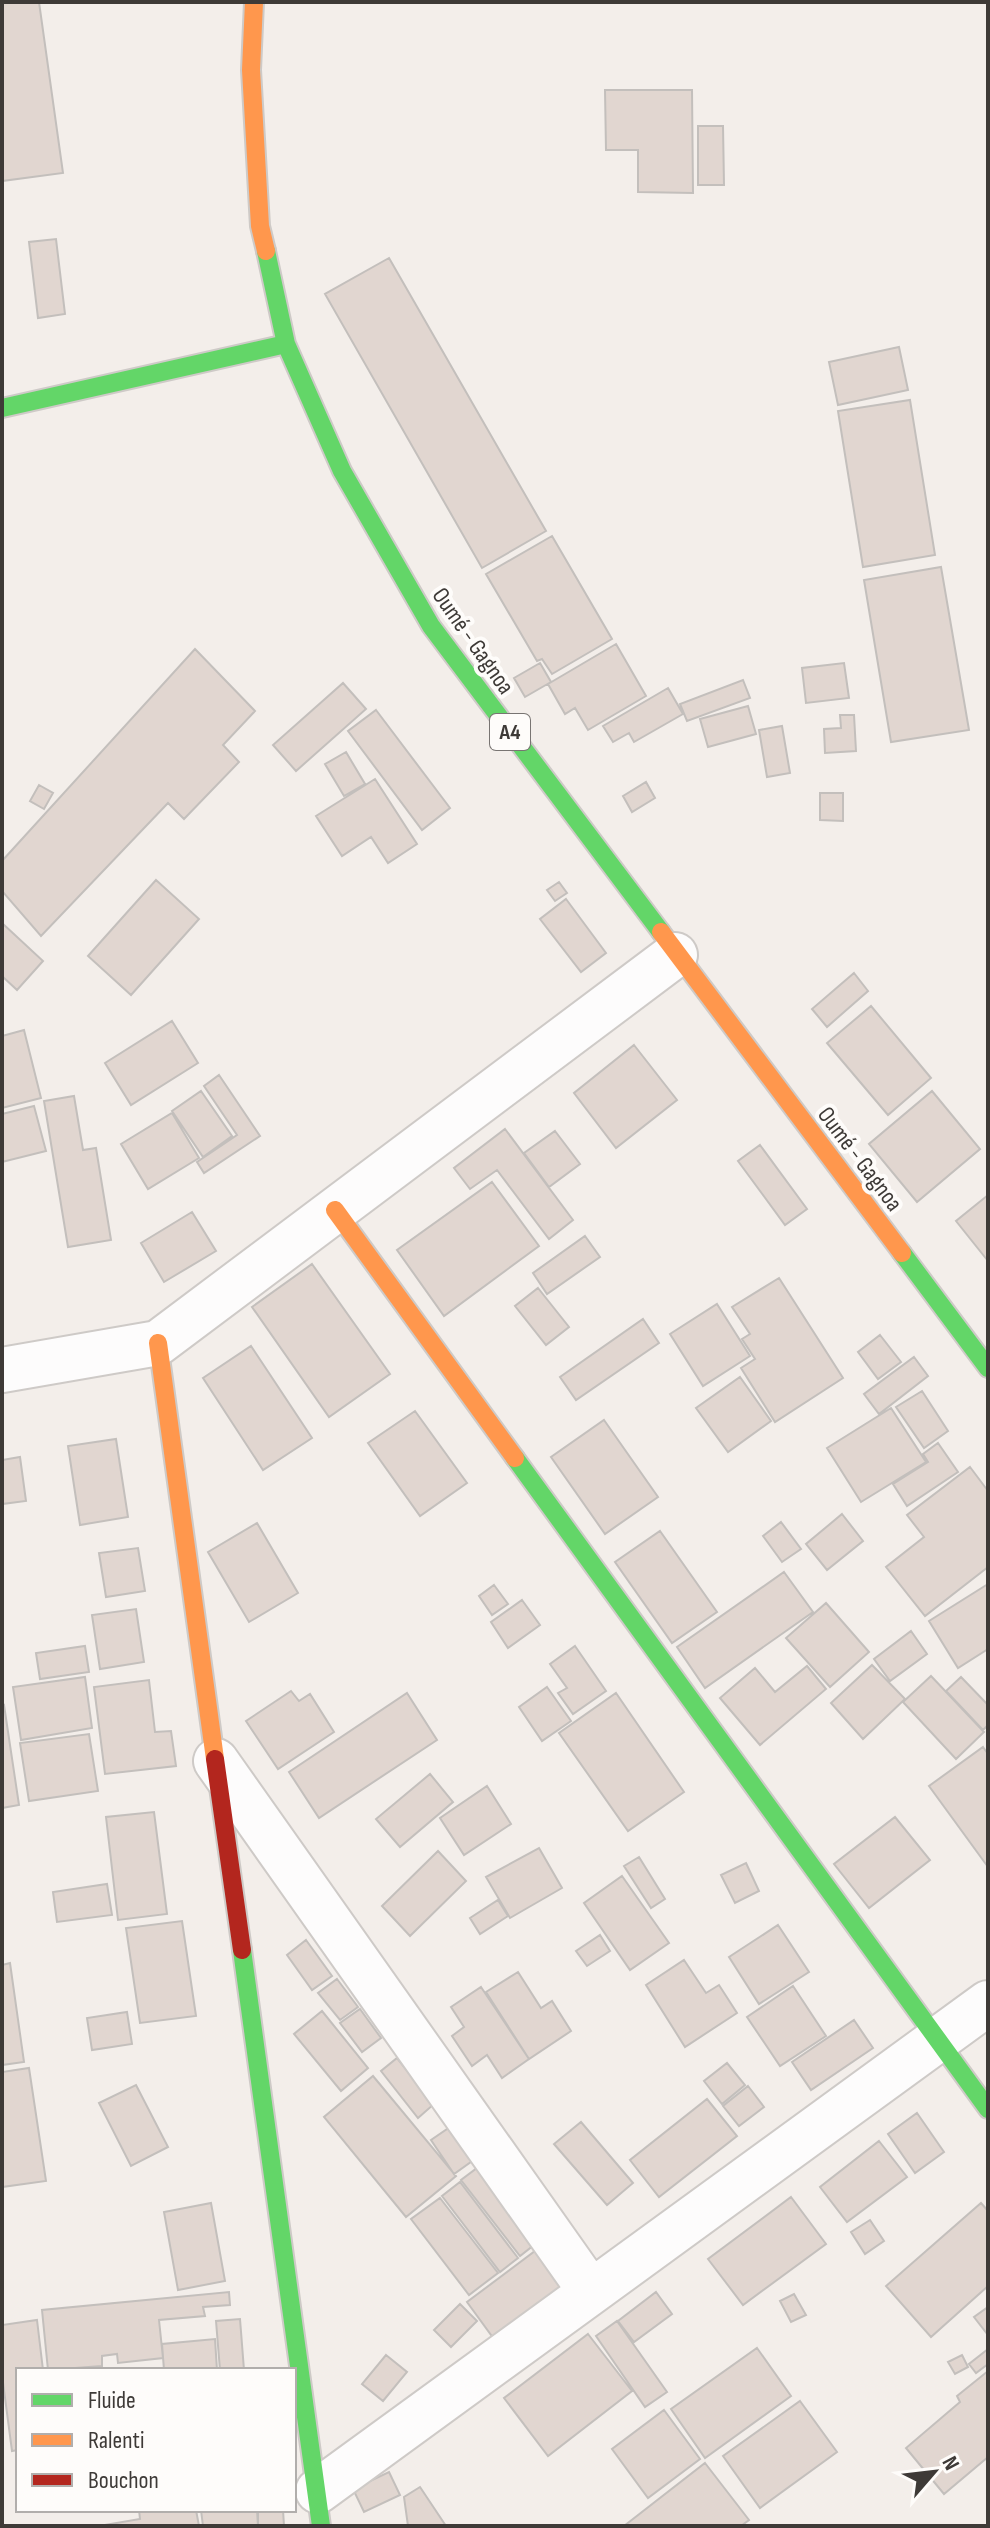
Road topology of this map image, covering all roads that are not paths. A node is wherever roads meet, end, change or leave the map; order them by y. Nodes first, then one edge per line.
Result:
1 (254, 2) edge
2 (286, 344) junction
3 (2, 408) edge
4 (675, 955) junction
5 (335, 1210) junction
6 (158, 1343) junction
7 (986, 1361) edge
8 (2, 1370) edge
9 (216, 1761) junction
10 (988, 2003) edge
11 (938, 2040) junction
12 (988, 2109) edge
13 (591, 2292) junction
14 (320, 2509) edge

1 - 2 street, Oumé - Gagnoa / A4
2 - 3 street
2 - 4 street, Oumé - Gagnoa / A4
4 - 5 street
4 - 7 street, Oumé - Gagnoa / A4
5 - 6 street
5 - 11 street
6 - 8 street
6 - 9 street
9 - 13 street
9 - 14 street
10 - 11 street
11 - 12 street
11 - 13 street
13 - 14 street

